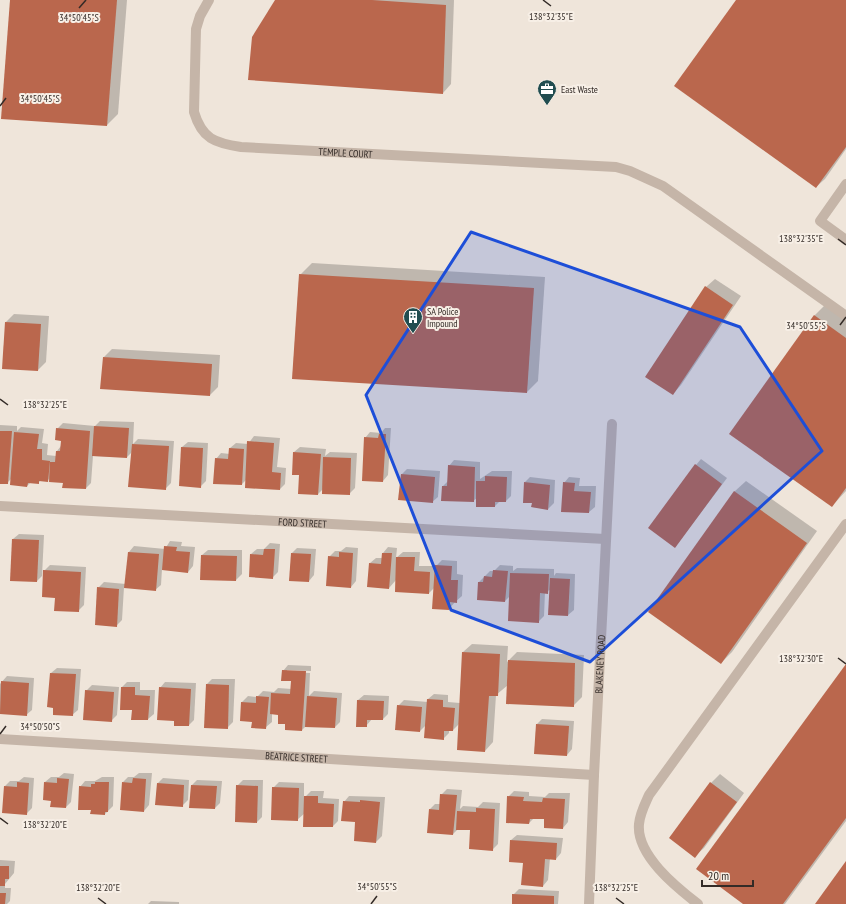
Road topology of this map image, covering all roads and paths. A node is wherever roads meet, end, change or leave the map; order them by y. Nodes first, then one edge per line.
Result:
1 (209, 0) edge
2 (846, 184) edge
3 (846, 240) edge
4 (846, 316) edge
5 (612, 424) dead end
6 (0, 506) edge
7 (846, 524) edge
8 (605, 539) junction
9 (0, 739) edge
10 (594, 775) junction
11 (589, 904) edge
12 (698, 904) edge

1 - 4 street, TEMPLE COURT
2 - 3 street
5 - 8 street, BLAKENEY ROAD
6 - 8 street, FORD STREET
7 - 12 street
8 - 10 street, BLAKENEY ROAD
9 - 10 street, BEATRICE STREET
10 - 11 street, BLAKENEY ROAD

